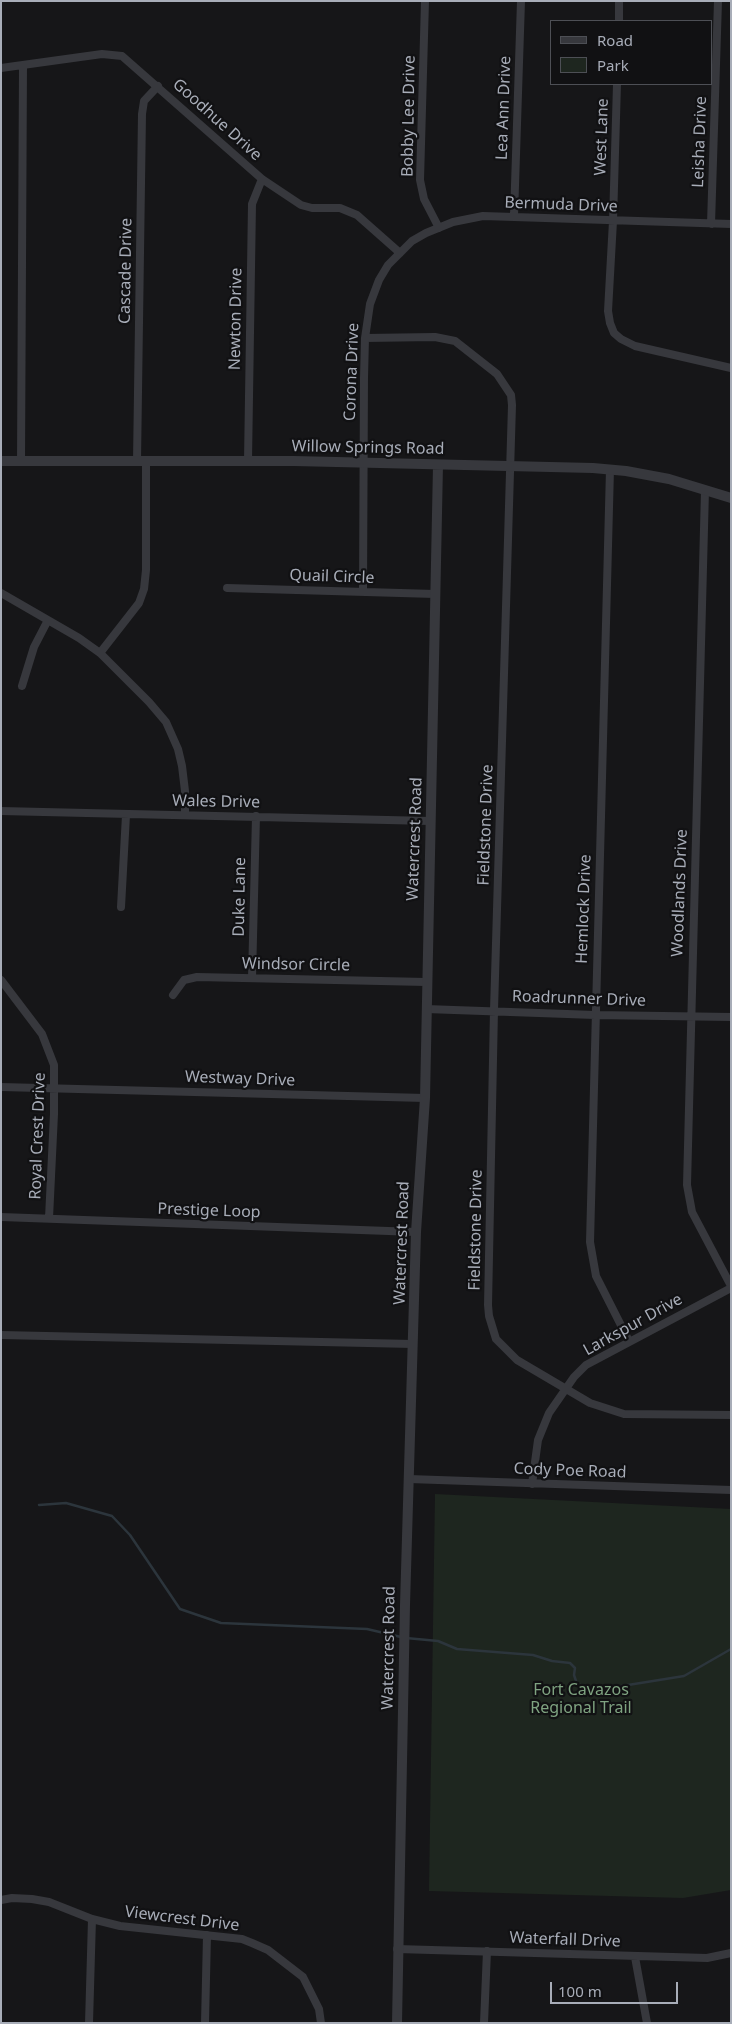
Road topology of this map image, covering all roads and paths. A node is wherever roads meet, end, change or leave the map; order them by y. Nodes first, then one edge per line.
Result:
1 (425, 1) edge
2 (521, 1) edge
3 (619, 1) edge
4 (718, 1) edge
5 (618, 20) edge
6 (23, 66) junction
7 (1, 68) edge
8 (617, 85) edge
9 (158, 86) junction
10 (262, 179) junction
11 (514, 216) junction
12 (613, 221) junction
13 (711, 224) junction
14 (731, 224) edge
15 (439, 228) junction
16 (400, 253) junction
17 (365, 338) junction
18 (731, 368) edge
19 (1, 461) edge
20 (21, 461) junction
21 (142, 461) junction
22 (248, 461) junction
23 (364, 463) junction
24 (438, 465) junction
25 (512, 466) junction
26 (610, 469) junction
27 (705, 490) junction
28 (731, 498) edge
29 (227, 588) dead end
30 (363, 592) junction
31 (1, 593) edge
32 (435, 594) junction
33 (48, 620) junction
34 (100, 653) junction
35 (22, 686) dead end
36 (1, 811) edge
37 (185, 814) junction
38 (126, 815) junction
39 (256, 816) junction
40 (430, 821) junction
41 (121, 907) dead end
42 (252, 978) junction
43 (1, 980) edge
44 (426, 982) junction
45 (174, 995) dead end
46 (426, 1009) junction
47 (494, 1010) junction
48 (595, 1015) junction
49 (690, 1016) junction
50 (731, 1017) edge
51 (1, 1087) edge
52 (55, 1087) junction
53 (424, 1098) junction
54 (1, 1217) edge
55 (49, 1218) junction
56 (416, 1232) junction
57 (731, 1287) edge
58 (1, 1334) edge
59 (629, 1341) junction
60 (413, 1344) junction
61 (565, 1388) junction
62 (731, 1415) edge
63 (409, 1479) junction
64 (532, 1484) junction
65 (731, 1490) edge
66 (1, 1900) edge
67 (92, 1919) junction
68 (207, 1935) junction
69 (398, 1949) junction
70 (487, 1952) junction
71 (731, 1953) edge
72 (635, 1956) junction
73 (89, 2023) edge
74 (205, 2023) edge
75 (321, 2023) edge
76 (397, 2023) edge
77 (484, 2023) edge
78 (647, 2023) edge

1 - 15 street, Bobby Lee Drive
2 - 11 street, Lea Ann Drive
3 - 5 street
4 - 13 street, Leisha Drive
6 - 7 street, Goodhue Drive
6 - 9 street, Goodhue Drive
6 - 20 street
8 - 12 street, West Lane
9 - 10 street, Goodhue Drive
9 - 21 street, Cascade Drive
10 - 16 street, Goodhue Drive
10 - 22 street, Newton Drive
11 - 12 street, Bermuda Drive
11 - 15 street, Bermuda Drive
12 - 13 street, Bermuda Drive
12 - 18 street, West Lane
13 - 14 street, Bermuda Drive
15 - 16 street, Bermuda Drive
16 - 17 street, Corona Drive
17 - 23 street, Corona Drive
17 - 25 street, Fieldstone Drive
19 - 20 street, Willow Springs Road
20 - 21 street, Willow Springs Road
21 - 22 street, Willow Springs Road
21 - 34 street, Cascade Drive
22 - 23 street, Willow Springs Road
23 - 24 street, Willow Springs Road
23 - 30 street, Corona Drive
24 - 25 street, Willow Springs Road
24 - 32 street, Watercrest Road
25 - 26 street, Willow Springs Road
25 - 47 street, Fieldstone Drive
26 - 27 street, Willow Springs Road
26 - 48 street, Hemlock Drive
27 - 28 street, Willow Springs Road
27 - 49 street, Woodlands Drive
29 - 30 street, Quail Circle
30 - 32 street, Quail Circle
31 - 33 street
32 - 40 street, Watercrest Road
33 - 34 street
33 - 35 street
34 - 37 street
36 - 38 street, Wales Drive
37 - 38 street, Wales Drive
37 - 39 street, Wales Drive
38 - 41 street
39 - 40 street, Wales Drive
39 - 42 street, Duke Lane
40 - 44 street, Watercrest Road
42 - 44 street, Windsor Circle
42 - 45 street, Windsor Circle
43 - 52 street, Royal Crest Drive
44 - 46 street, Watercrest Road
46 - 47 street, Roadrunner Drive
46 - 53 street, Watercrest Road
47 - 48 street, Roadrunner Drive
47 - 61 street, Fieldstone Drive
48 - 49 street, Roadrunner Drive
48 - 59 street, Hemlock Drive
49 - 50 street, Roadrunner Drive
49 - 57 street, Woodlands Drive
51 - 52 street, Westway Drive
52 - 53 street, Westway Drive
52 - 55 street, Royal Crest Drive
53 - 56 street, Watercrest Road
54 - 55 street, Prestige Loop
55 - 56 street, Prestige Loop
56 - 60 street, Watercrest Road
57 - 59 street, Larkspur Drive
58 - 60 street
59 - 61 street, Larkspur Drive
60 - 63 street, Watercrest Road
61 - 62 street, Fieldstone Drive
61 - 64 street, Larkspur Drive
63 - 64 street, Cody Poe Road
63 - 69 street, Watercrest Road
64 - 65 street, Cody Poe Road
66 - 67 street, Viewcrest Drive
67 - 68 street, Viewcrest Drive
67 - 73 street
68 - 74 street
68 - 75 street, Viewcrest Drive
69 - 70 street, Waterfall Drive
69 - 76 street, Watercrest Road
70 - 72 street, Waterfall Drive
70 - 77 street
71 - 72 street, Waterfall Drive
72 - 78 street

